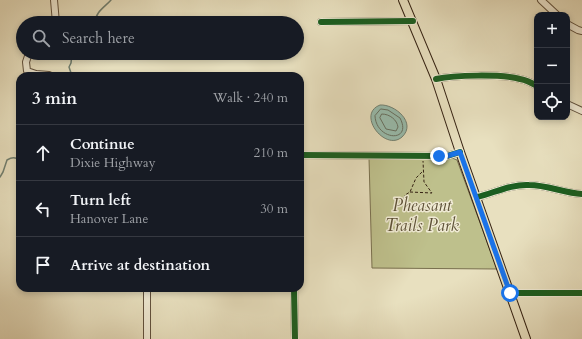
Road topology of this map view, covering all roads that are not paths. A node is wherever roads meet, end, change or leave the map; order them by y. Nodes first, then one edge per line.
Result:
1 (54, 0) edge
2 (403, 0) edge
3 (541, 0) edge
4 (554, 12) edge
5 (55, 16) edge
6 (413, 21) junction
7 (321, 22) dead end
8 (570, 26) edge
9 (582, 31) edge
10 (27, 60) edge
11 (30, 72) edge
12 (436, 79) junction
13 (534, 85) edge
14 (570, 105) edge
15 (582, 111) edge
16 (460, 152) junction
17 (304, 155) edge
18 (582, 194) edge
19 (477, 197) junction
20 (146, 292) edge
21 (294, 292) edge
22 (510, 293) junction
23 (582, 293) edge
24 (147, 339) edge
25 (295, 339) edge
26 (526, 339) edge

1 - 5 street
2 - 6 main road
3 - 4 street
6 - 7 street
6 - 12 main road
8 - 9 street
10 - 11 street
12 - 13 street
12 - 16 main road
14 - 15 street
16 - 17 street
16 - 19 main road
18 - 19 street
19 - 22 main road
20 - 24 street
21 - 25 street
22 - 23 street
22 - 26 main road

